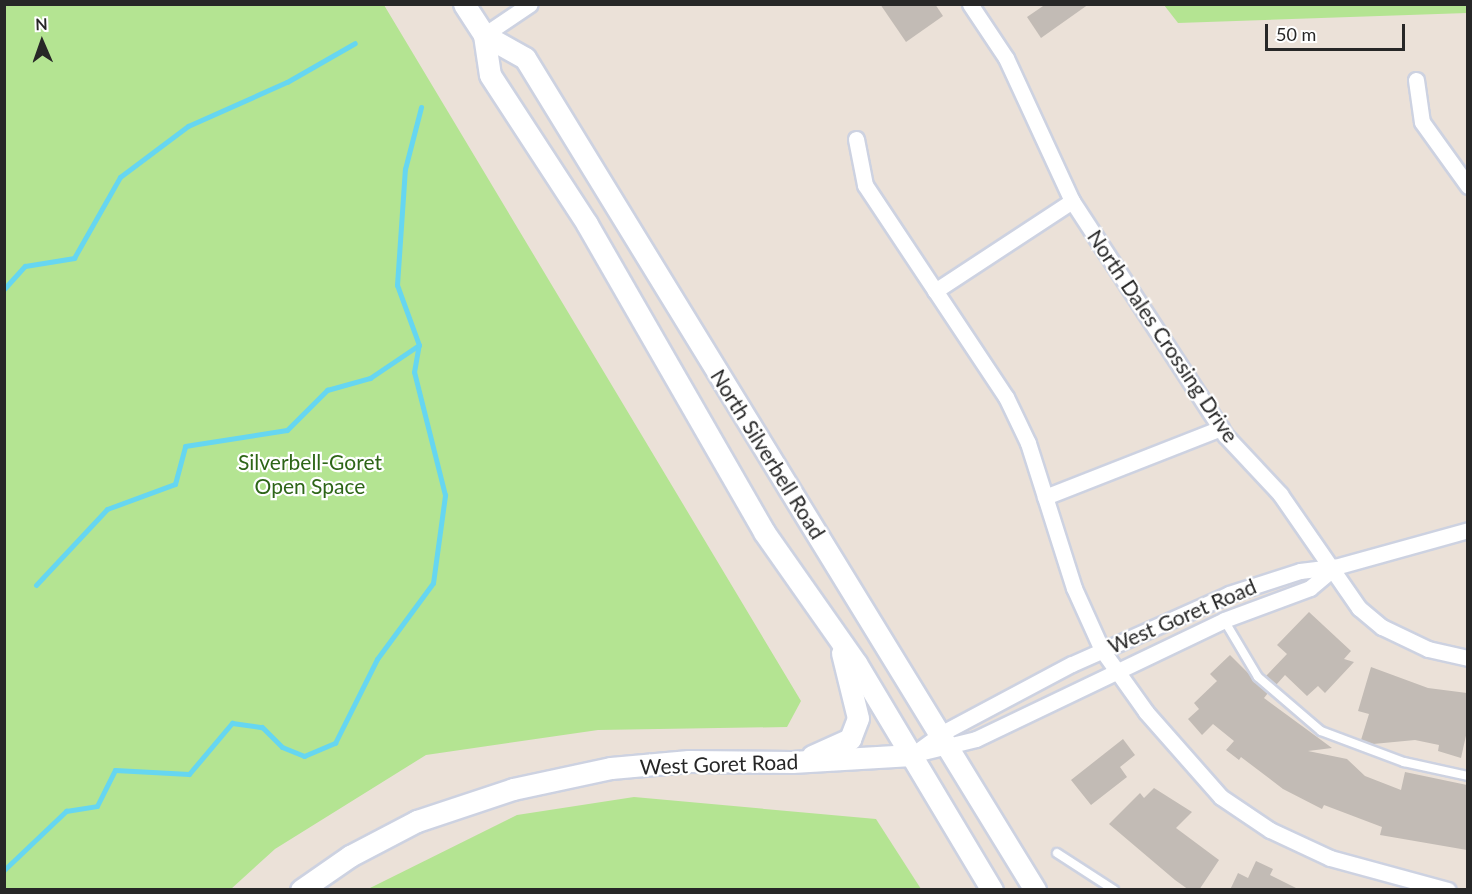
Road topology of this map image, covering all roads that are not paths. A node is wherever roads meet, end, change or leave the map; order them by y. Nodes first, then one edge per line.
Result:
1 (464, 4) edge
2 (530, 4) edge
3 (970, 4) edge
4 (484, 35) junction
5 (1416, 80) dead end
6 (856, 139) dead end
7 (1467, 186) edge
8 (1072, 201) junction
9 (935, 291) junction
10 (1221, 428) junction
11 (1045, 496) junction
12 (1467, 530) edge
13 (1335, 567) junction
14 (1224, 620) junction
15 (838, 638) junction
16 (1102, 650) junction
17 (1467, 658) edge
18 (1116, 670) junction
19 (947, 740) junction
20 (912, 755) junction
21 (792, 762) junction
22 (1467, 776) edge
23 (1057, 853) dead end
24 (300, 890) edge
25 (992, 890) edge
26 (1035, 890) edge
27 (1114, 890) edge
28 (1448, 890) edge

1 - 4 main road, North Silverbell Road
2 - 4 street
3 - 8 street, North Dales Crossing Drive
4 - 15 main road, North Silverbell Road
4 - 19 main road, North Silverbell Road
5 - 7 street
6 - 9 street
8 - 9 street
8 - 10 street, North Dales Crossing Drive
9 - 11 street
10 - 11 street
10 - 13 street, North Dales Crossing Drive
11 - 16 street
12 - 13 street, West Goret Road
13 - 14 street, West Goret Road
13 - 16 street, West Goret Road
13 - 17 street, North Dales Crossing Drive
14 - 18 street, West Goret Road
14 - 22 lane
15 - 20 main road, North Silverbell Road
15 - 21 main road
16 - 18 street
16 - 19 street, West Goret Road
18 - 19 street, West Goret Road
18 - 28 street
19 - 20 street, West Goret Road
19 - 26 main road, North Silverbell Road
20 - 21 main road, West Goret Road
20 - 25 main road, North Silverbell Road
21 - 24 main road, West Goret Road
23 - 27 lane

